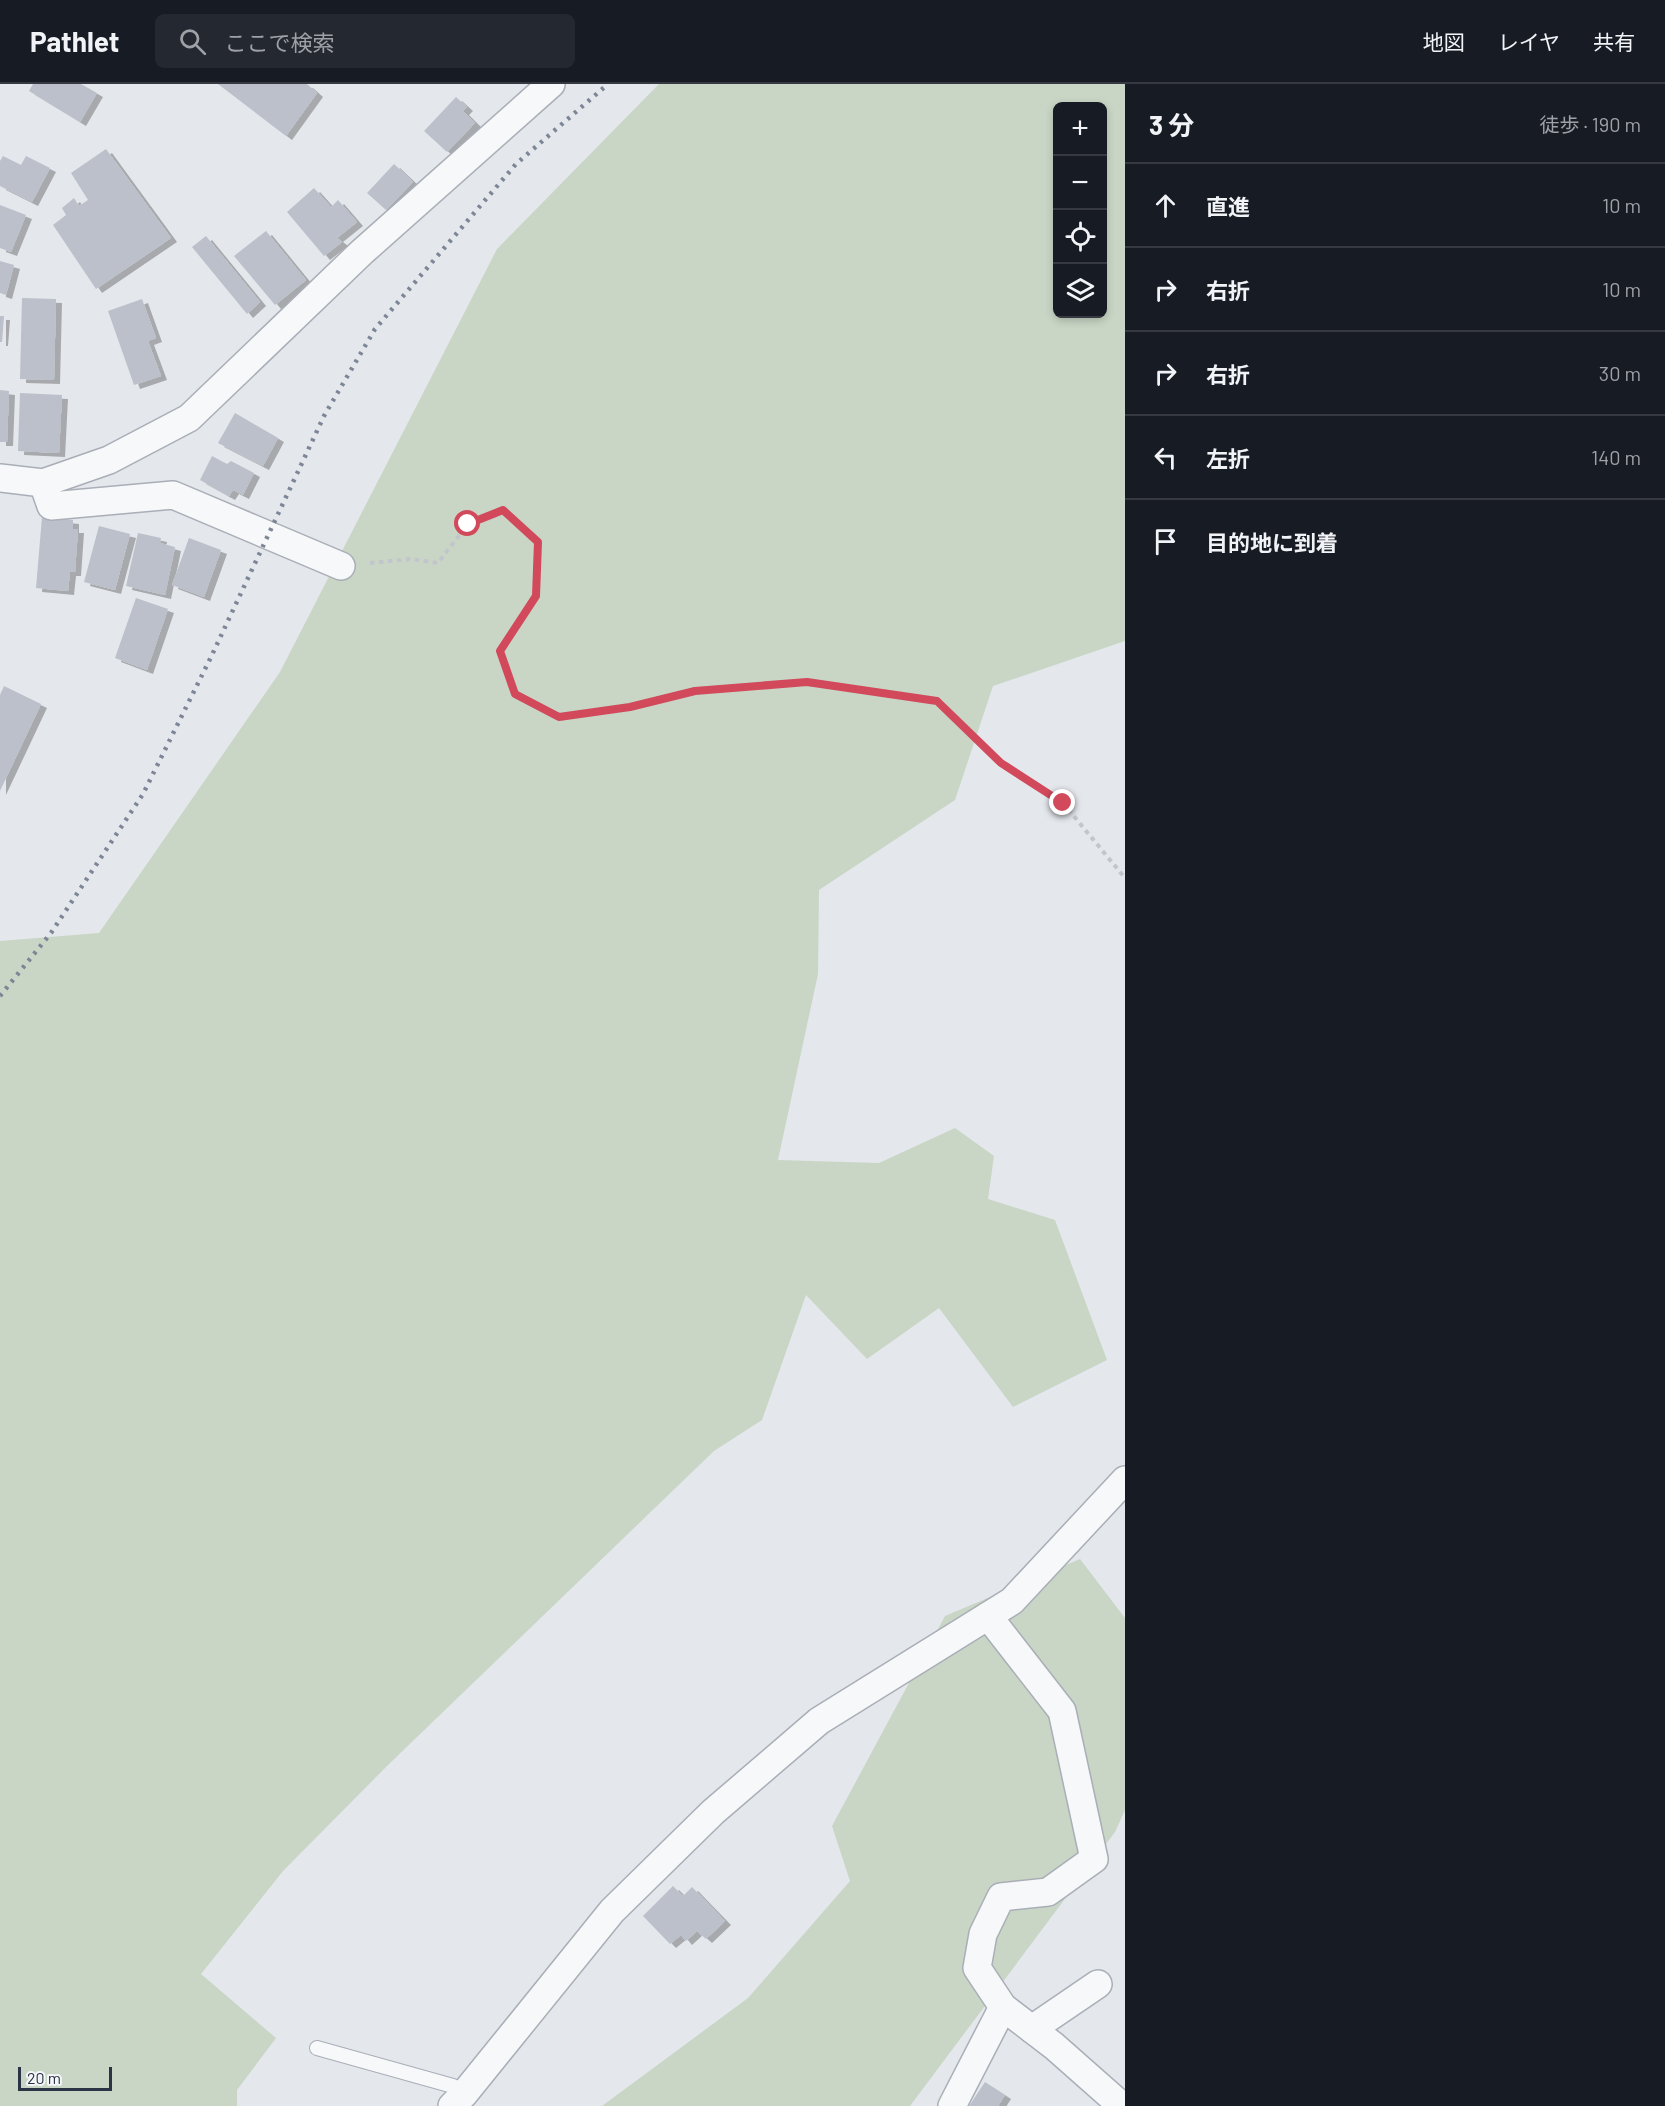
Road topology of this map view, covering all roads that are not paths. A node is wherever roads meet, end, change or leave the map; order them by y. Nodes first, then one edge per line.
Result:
1 (551, 84) edge
2 (0, 478) edge
3 (43, 483) junction
4 (341, 566) road end
5 (1125, 1480) edge
6 (988, 1616) junction
7 (1098, 1984) dead end
8 (1004, 2007) junction
9 (1032, 2029) junction
10 (317, 2048) dead end
11 (1089, 2077) junction
12 (458, 2100) edge
13 (952, 2106) edge
14 (1090, 2106) edge
15 (1122, 2106) edge

1 - 3 street
2 - 3 street
3 - 4 street
5 - 6 street
6 - 8 street
6 - 12 street
7 - 9 street
8 - 9 street
8 - 13 street
9 - 11 street
10 - 12 lane
11 - 14 street
11 - 15 street

